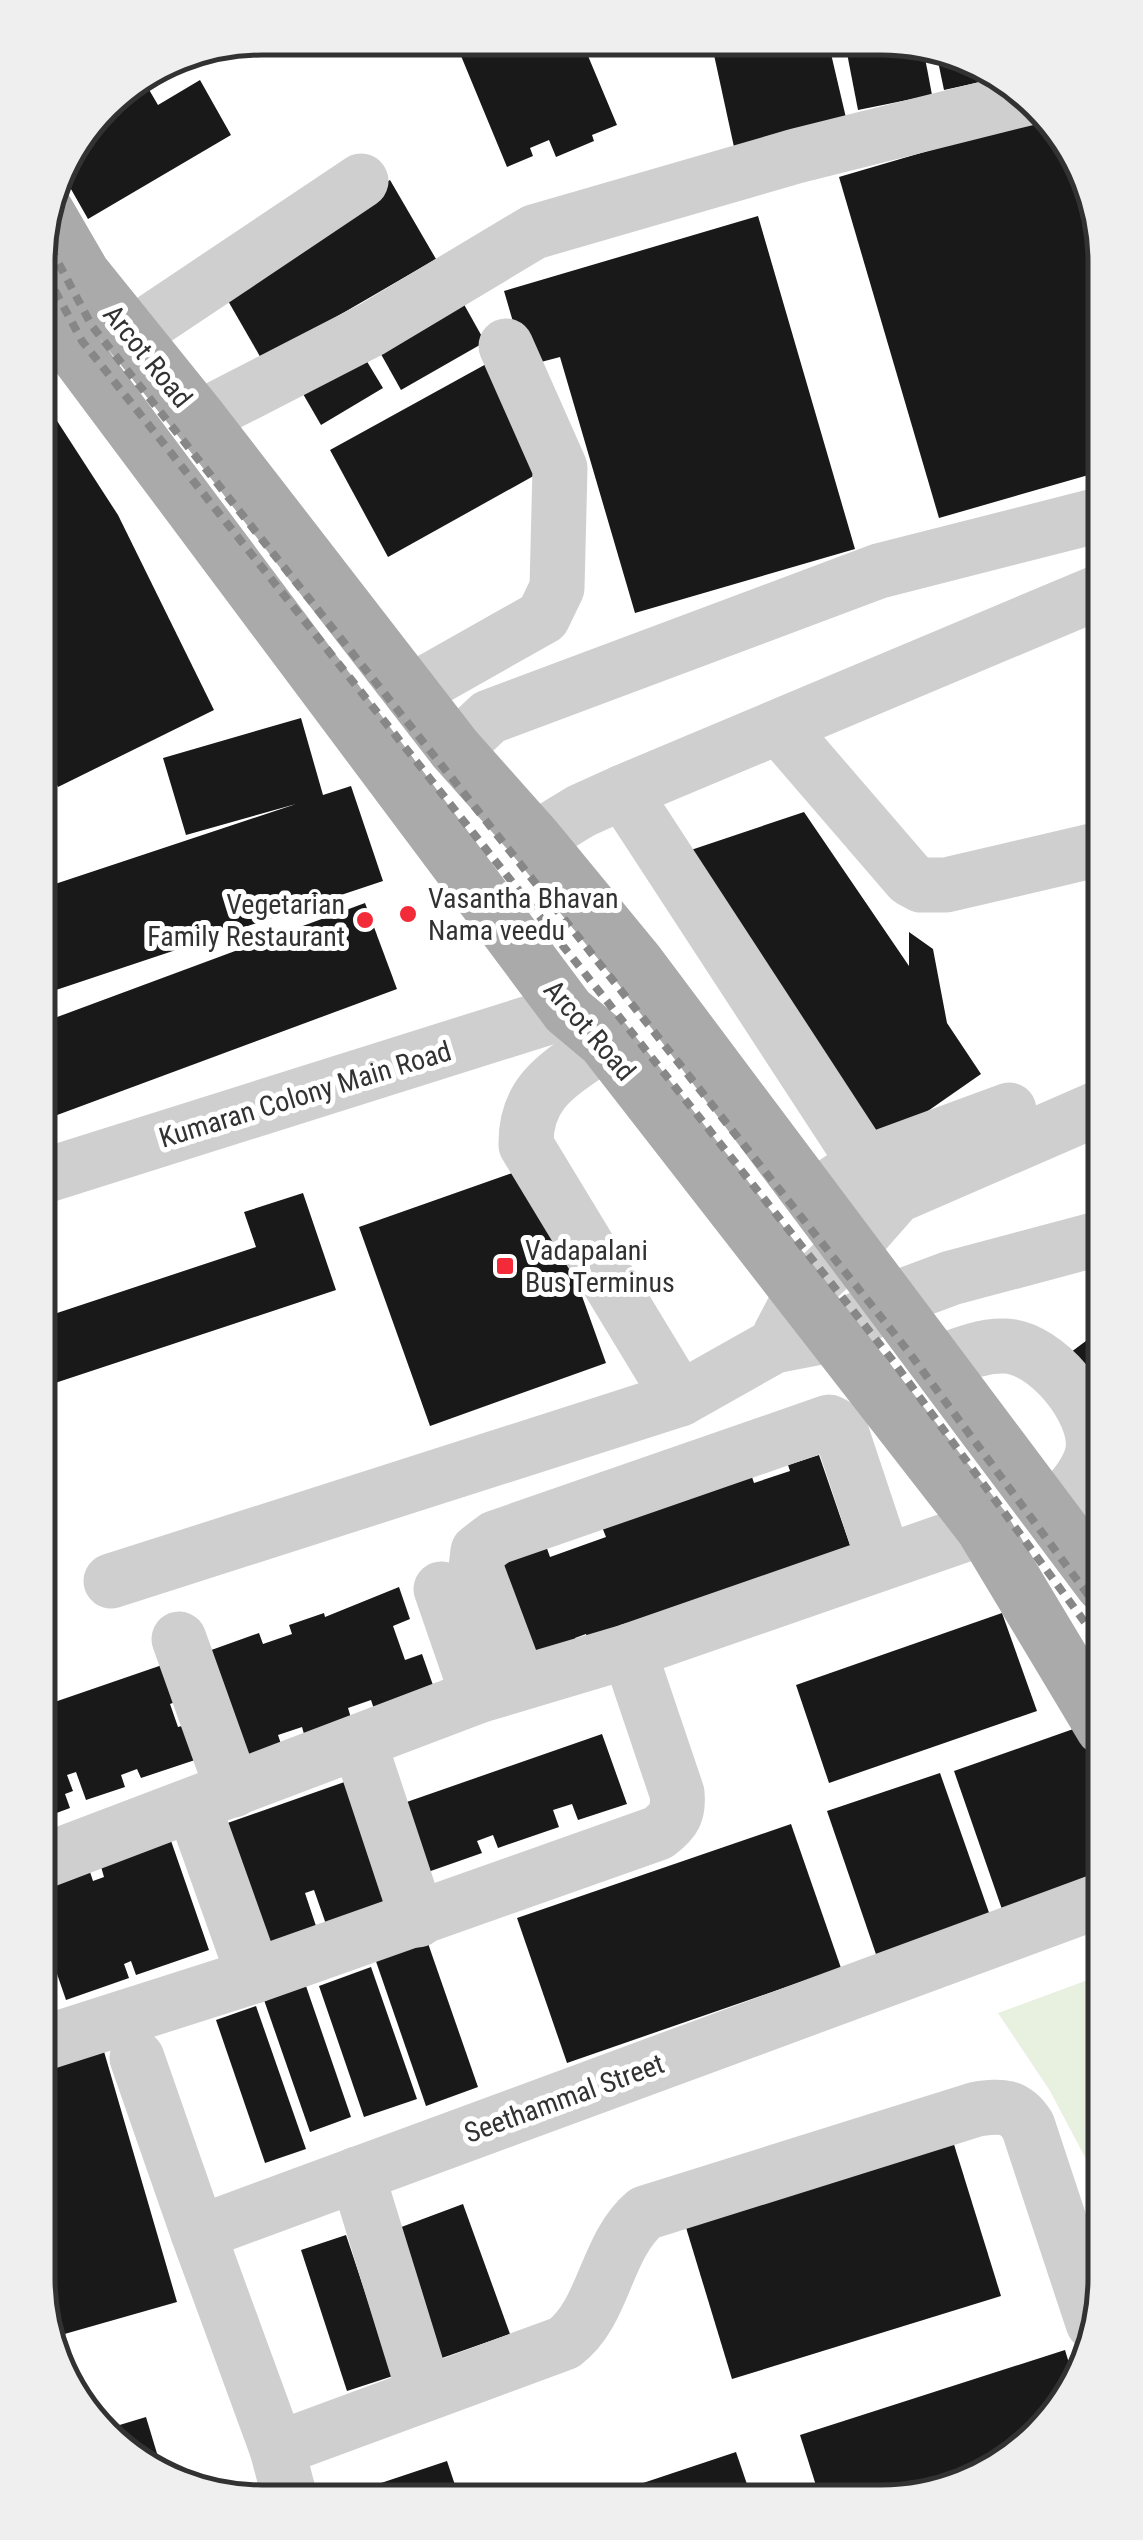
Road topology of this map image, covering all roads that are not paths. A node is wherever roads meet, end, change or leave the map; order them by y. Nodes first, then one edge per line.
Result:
1 (1012, 102) edge
2 (361, 181) dead end
3 (58, 230) edge
4 (55, 320) edge
5 (131, 334) junction
6 (506, 346) dead end
7 (199, 418) junction
8 (1088, 518) edge
9 (1088, 597) edge
10 (412, 691) junction
11 (779, 726) junction
12 (455, 749) junction
13 (623, 792) junction
14 (535, 838) junction
15 (1088, 851) edge
16 (586, 1027) junction
17 (1088, 1081) edge
18 (1088, 1113) edge
19 (865, 1163) junction
20 (55, 1172) edge
21 (812, 1198) junction
22 (1088, 1241) edge
23 (852, 1246) junction
24 (892, 1300) junction
25 (817, 1314) junction
26 (938, 1363) junction
27 (680, 1399) junction
28 (1088, 1421) edge
29 (1088, 1462) edge
30 (1051, 1515) junction
31 (983, 1528) junction
32 (884, 1560) junction
33 (1088, 1566) edge
34 (111, 1581) dead end
35 (441, 1589) dead end
36 (178, 1639) dead end
37 (629, 1651) junction
38 (499, 1690) junction
39 (1088, 1703) edge
40 (359, 1742) junction
41 (213, 1797) junction
42 (55, 1857) edge
43 (1088, 1905) edge
44 (418, 1920) junction
45 (254, 1976) junction
46 (55, 2025) edge
47 (138, 2058) dead end
48 (358, 2174) junction
49 (198, 2233) junction
50 (1088, 2246) edge
51 (425, 2394) junction
52 (284, 2473) edge

1 - 7 street
2 - 5 street
3 - 5 main road, Arcot Road
4 - 16 main road, Arcot Road
5 - 7 main road, Arcot Road
6 - 10 street
7 - 10 main road, Arcot Road
8 - 12 street
9 - 11 street
10 - 12 main road, Arcot Road
11 - 13 street
11 - 15 street
12 - 14 main road, Arcot Road
13 - 14 street
13 - 19 street
14 - 21 main road, Arcot Road
16 - 20 street, Kumaran Colony Main Road
16 - 25 main road, Arcot Road
16 - 27 street
17 - 19 street
18 - 23 street
19 - 21 street
21 - 23 main road, Arcot Road
22 - 24 street
23 - 24 main road, Arcot Road
23 - 25 street
24 - 25 street
24 - 26 main road, Arcot Road
25 - 27 street
25 - 31 main road, Arcot Road
26 - 28 street
26 - 30 main road, Arcot Road
27 - 34 street
29 - 30 street
30 - 33 main road, Arcot Road
31 - 32 street
31 - 39 main road, Arcot Road
32 - 37 street
32 - 38 street
35 - 38 street
36 - 41 street
37 - 38 street
37 - 44 street
38 - 40 street
40 - 41 street
40 - 44 street
41 - 42 street
41 - 45 street
43 - 48 street, Seethammal Street
44 - 45 street
45 - 46 street
47 - 49 street
48 - 49 street, Seethammal Street
48 - 51 street
49 - 52 street
50 - 51 street
51 - 52 street

